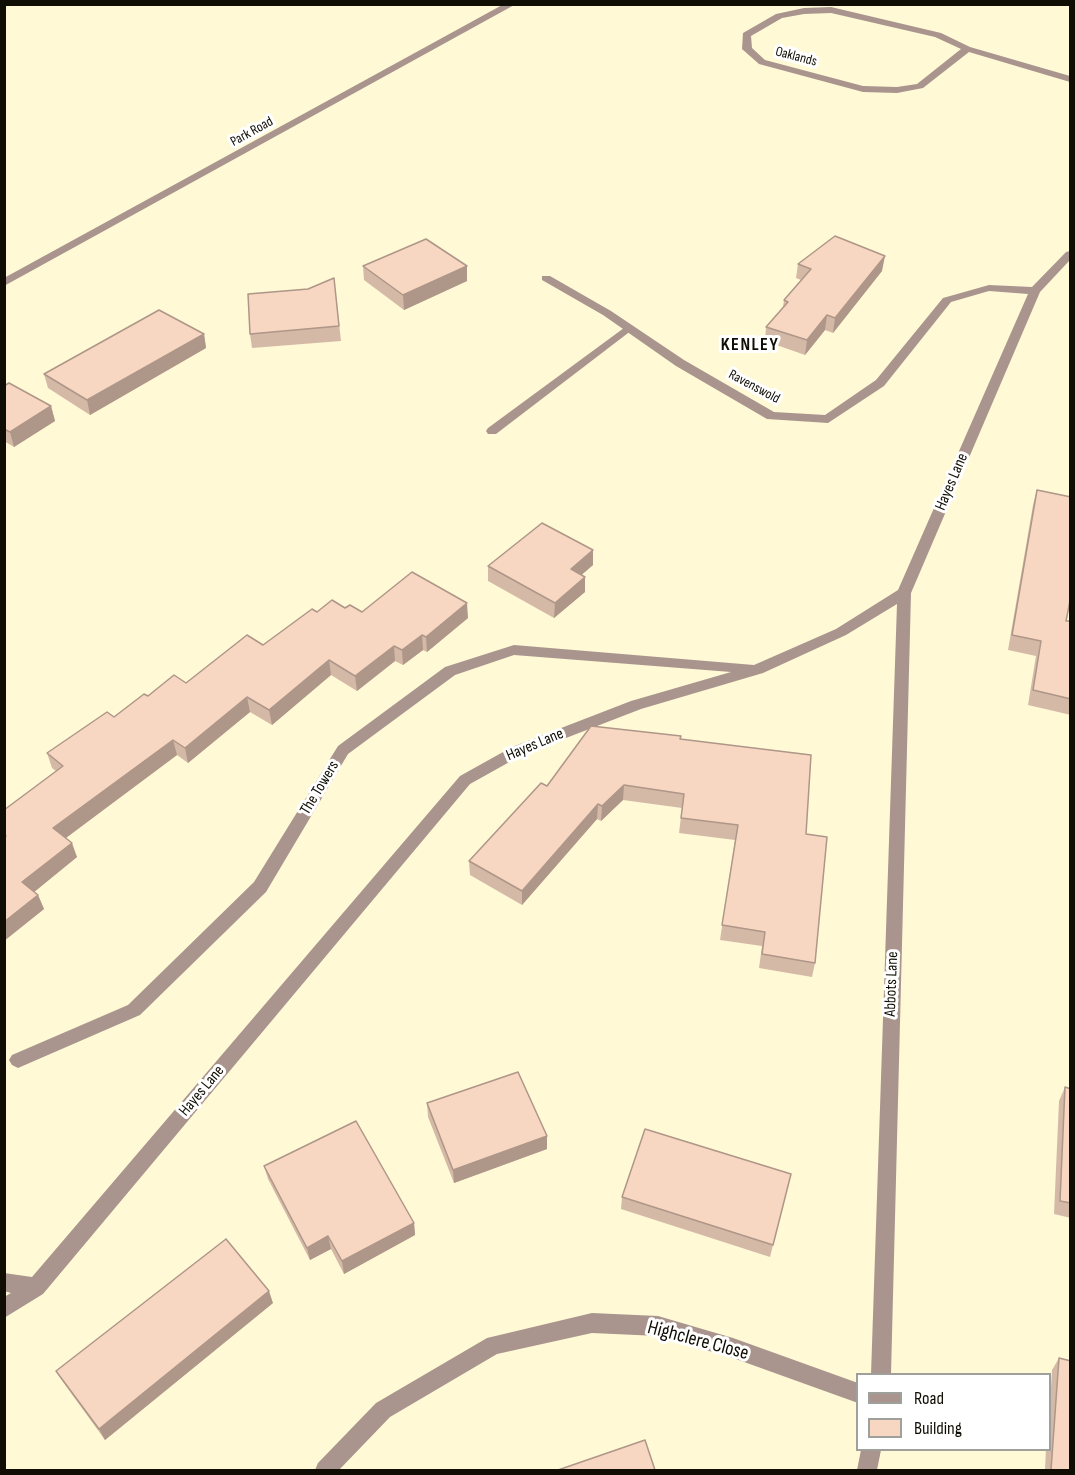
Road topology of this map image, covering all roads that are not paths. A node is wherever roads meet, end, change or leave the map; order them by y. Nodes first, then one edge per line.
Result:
1 (512, 4) edge
2 (967, 49) junction
3 (1071, 79) edge
4 (1071, 254) edge
5 (546, 278) dead end
6 (4, 283) edge
7 (1035, 291) junction
8 (628, 328) junction
9 (492, 431) dead end
10 (904, 593) junction
11 (758, 669) junction
12 (18, 1060) dead end
13 (4, 1282) edge
14 (36, 1287) junction
15 (4, 1309) edge
16 (881, 1373) edge
17 (856, 1392) edge
18 (871, 1451) edge
19 (325, 1470) edge
20 (867, 1470) edge

1 - 6 street, Park Road
2 - 2 street, Oaklands
2 - 3 street, Oaklands
4 - 7 street, Hayes Lane
5 - 8 street, Ravenswold
7 - 8 street, Ravenswold
7 - 10 street, Hayes Lane
8 - 9 street
10 - 11 street, Hayes Lane
10 - 16 street, Abbots Lane
11 - 12 street, The Towers
11 - 14 street, Hayes Lane
13 - 14 street
14 - 15 street, Hayes Lane
17 - 19 street, Highclere Close
18 - 20 street

